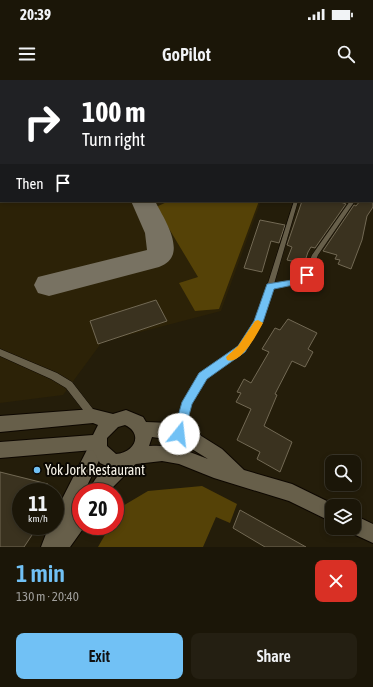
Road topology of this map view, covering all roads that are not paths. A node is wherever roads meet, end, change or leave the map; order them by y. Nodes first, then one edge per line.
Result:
1 (296, 202) edge
2 (352, 202) edge
3 (270, 287) junction
4 (0, 352) edge
5 (94, 416) junction
6 (112, 421) junction
7 (0, 424) edge
8 (143, 429) junction
9 (179, 434) junction
10 (99, 444) junction
11 (0, 450) edge
12 (132, 458) junction
13 (238, 476) junction
14 (104, 483) edge
15 (325, 510) edge
16 (72, 528) edge
17 (361, 528) edge
18 (373, 534) edge
19 (51, 547) edge
20 (58, 547) edge

1 - 3 lane
2 - 3 lane
3 - 9 lane
4 - 5 lane
5 - 6 street
5 - 7 street
6 - 8 street
6 - 10 street
8 - 9 street
8 - 12 street
9 - 13 street
10 - 11 street
10 - 12 street
10 - 19 street
12 - 13 street
12 - 14 street
13 - 15 street
16 - 20 street
17 - 18 street

